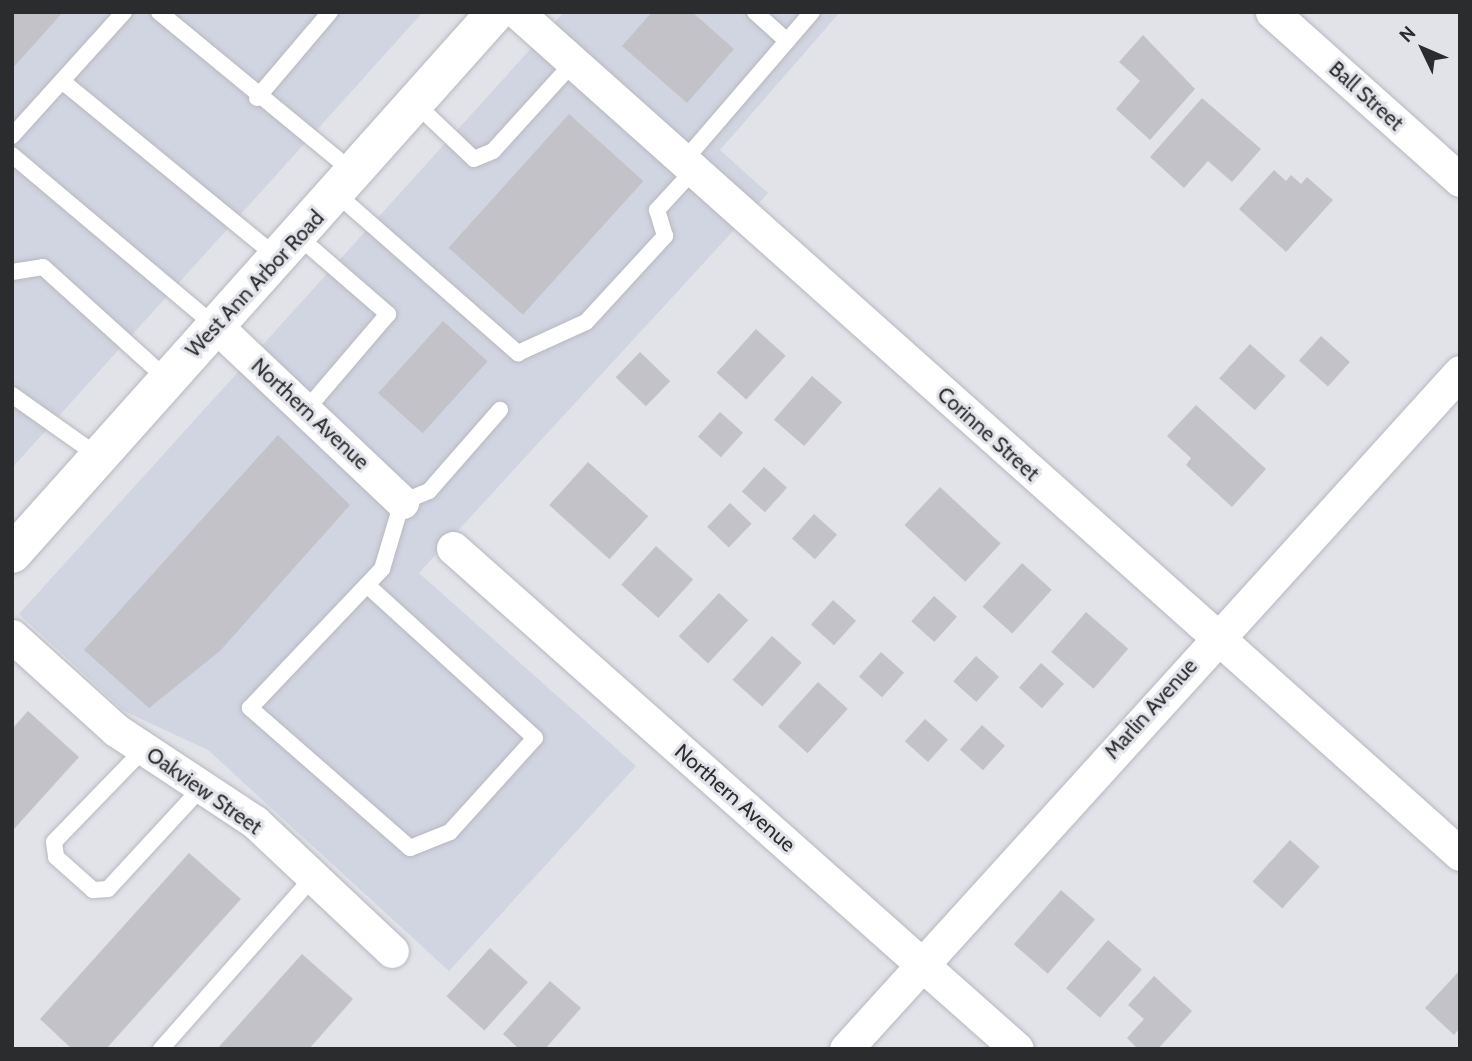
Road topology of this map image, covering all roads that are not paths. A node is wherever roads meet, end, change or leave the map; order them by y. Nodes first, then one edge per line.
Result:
1 (124, 12) edge
2 (159, 12) edge
3 (330, 12) edge
4 (496, 12) edge
5 (517, 12) edge
6 (755, 12) edge
7 (812, 12) edge
8 (1272, 12) edge
9 (787, 41) junction
10 (572, 64) junction
11 (62, 81) junction
12 (257, 98) junction
13 (415, 103) junction
14 (12, 136) edge
15 (12, 155) edge
16 (688, 166) junction
17 (1460, 180) edge
18 (347, 185) junction
19 (289, 248) junction
20 (12, 272) edge
21 (217, 327) junction
22 (1460, 372) edge
23 (166, 379) junction
24 (12, 395) edge
25 (306, 410) junction
26 (500, 410) dead end
27 (98, 456) junction
28 (402, 502) junction
29 (453, 548) dead end
30 (12, 554) edge
31 (367, 585) junction
32 (12, 636) edge
33 (1216, 637) junction
34 (144, 749) junction
35 (202, 787) junction
36 (1460, 855) edge
37 (313, 877) junction
38 (392, 951) dead end
39 (923, 964) junction
40 (162, 1049) edge
41 (846, 1049) edge
42 (1017, 1049) edge

1 - 11 lane
2 - 12 lane
3 - 12 lane
4 - 13 main road, West Ann Arbor Road
5 - 10 street, Corinne Street
6 - 9 lane
7 - 9 lane
8 - 17 street, Ball Street
9 - 16 lane
10 - 13 lane
10 - 16 street, Corinne Street
11 - 14 lane
11 - 19 lane
12 - 18 lane
13 - 18 main road, West Ann Arbor Road
15 - 21 lane
16 - 18 lane
16 - 33 street, Corinne Street
18 - 19 main road, West Ann Arbor Road
19 - 21 main road, West Ann Arbor Road
19 - 25 lane
20 - 23 lane
21 - 23 main road, West Ann Arbor Road
21 - 25 street, Northern Avenue
22 - 33 street, Marlin Avenue
23 - 27 main road, West Ann Arbor Road
24 - 27 lane
25 - 28 street, Northern Avenue
26 - 28 lane
27 - 30 main road, West Ann Arbor Road
28 - 31 lane
29 - 39 street, Northern Avenue
31 - 31 lane
32 - 34 street, Oakview Street
33 - 36 street, Corinne Street
33 - 39 street, Marlin Avenue
34 - 35 street, Oakview Street
34 - 35 lane
35 - 37 street, Oakview Street
37 - 38 street, Oakview Street
37 - 40 lane
39 - 41 street, Marlin Avenue
39 - 42 street, Northern Avenue

